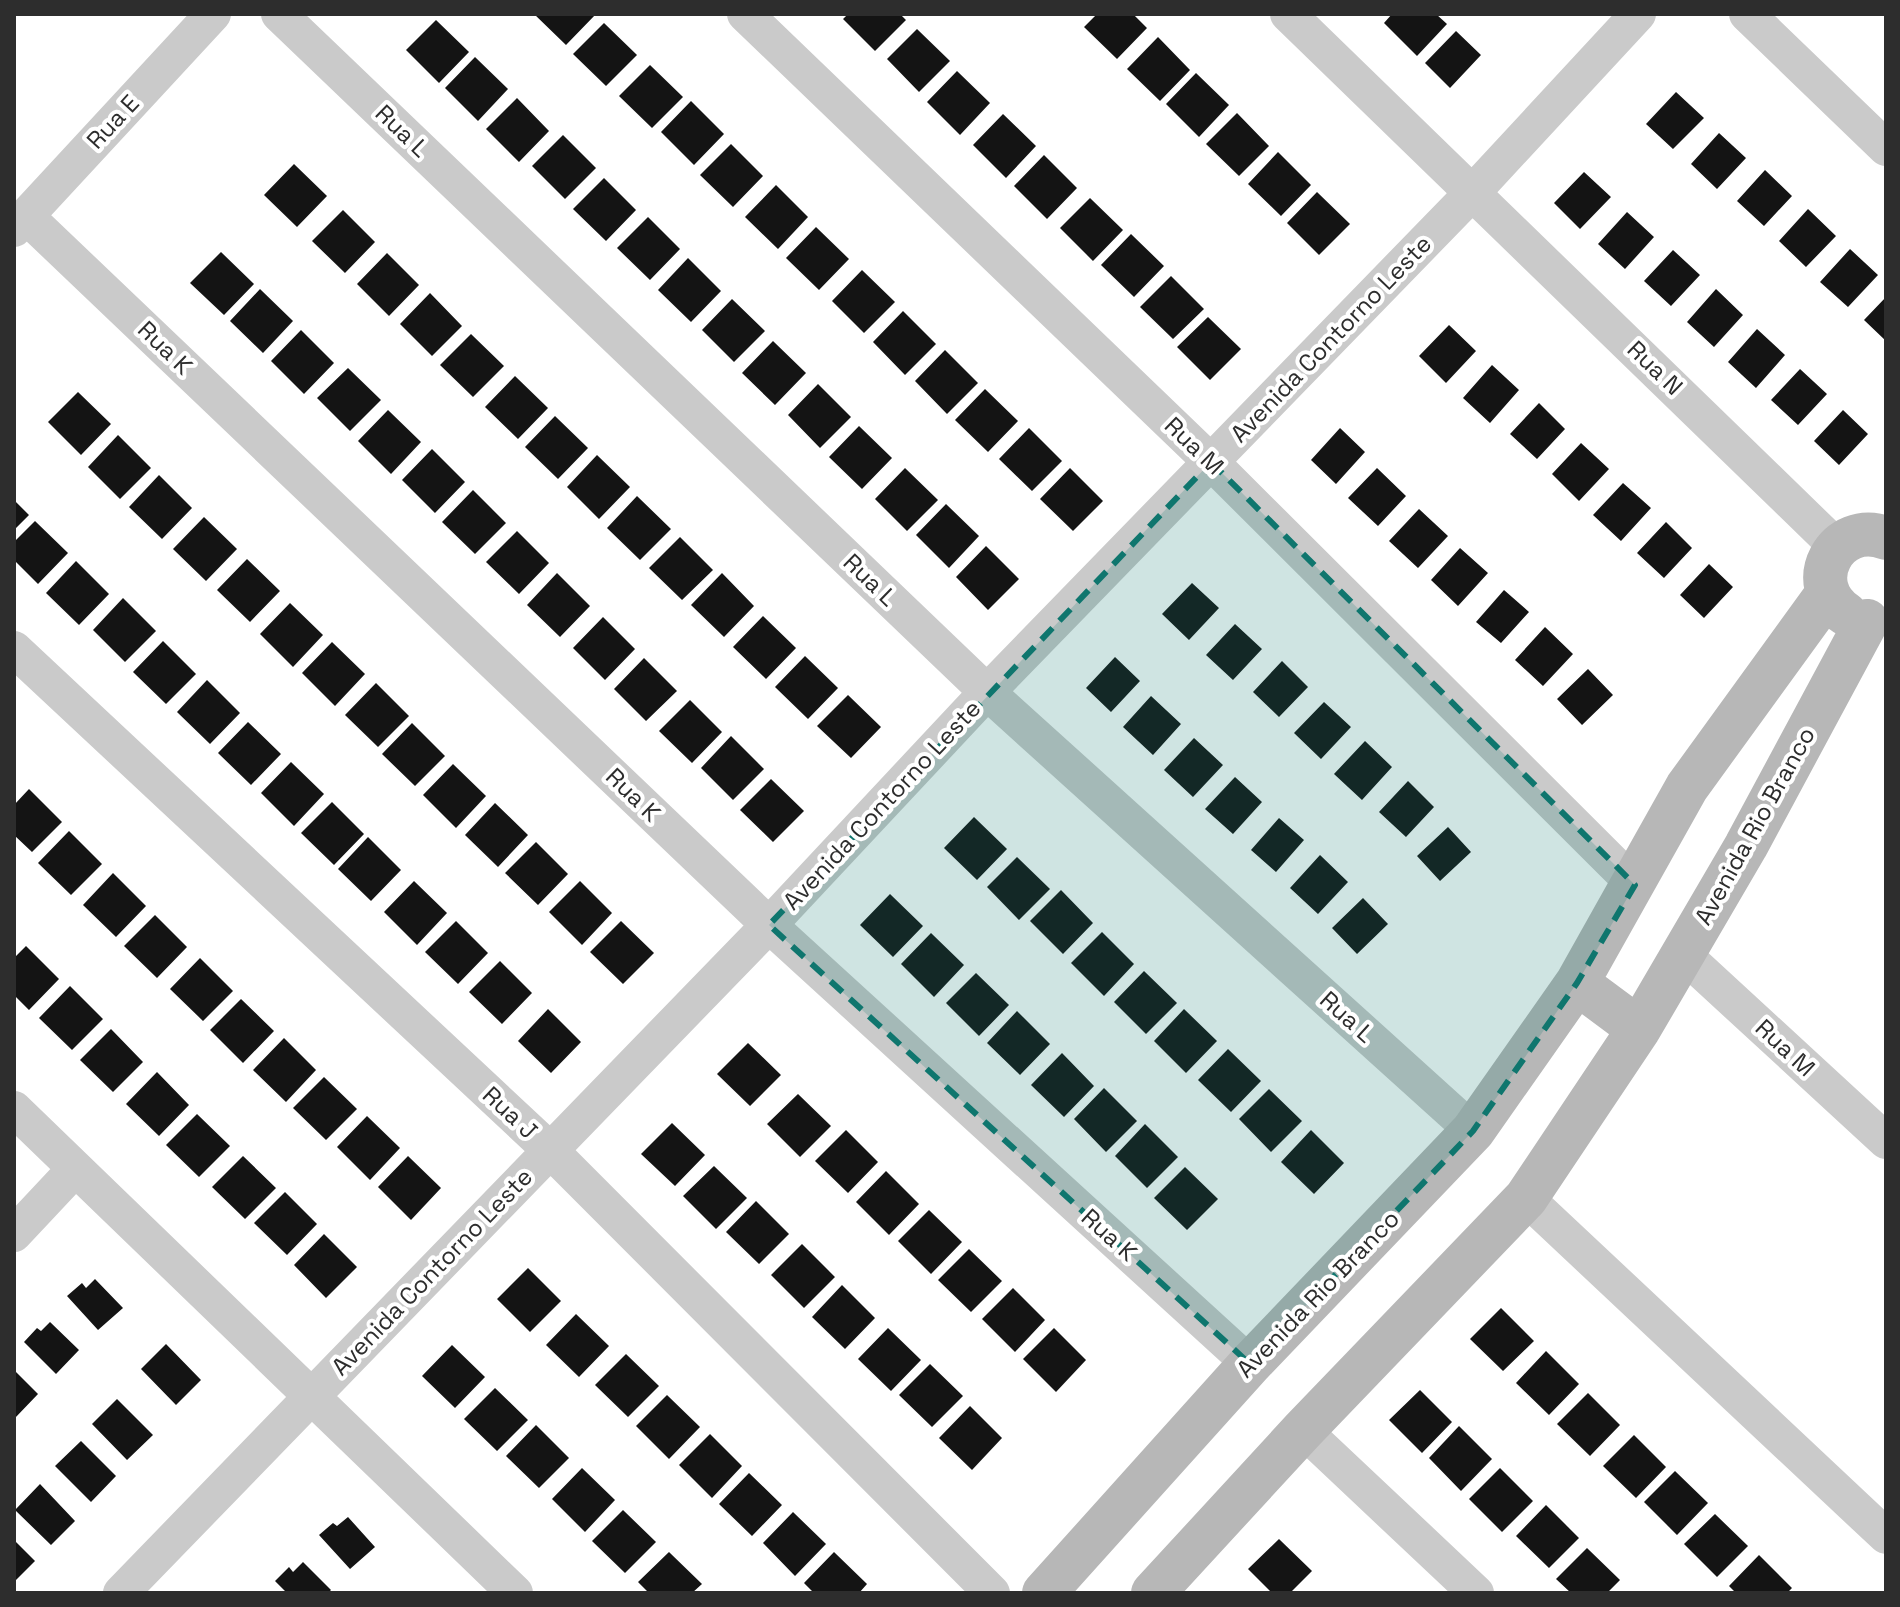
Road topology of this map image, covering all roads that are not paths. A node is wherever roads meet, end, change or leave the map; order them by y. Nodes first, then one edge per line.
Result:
1 (213, 14) edge
2 (279, 14) edge
3 (745, 14) edge
4 (1288, 14) edge
5 (1638, 14) edge
6 (1747, 14) edge
7 (1886, 148) edge
8 (1474, 191) junction
9 (20, 222) edge
10 (1211, 462) junction
11 (1869, 532) edge
12 (1827, 594) junction
13 (1877, 618) edge
14 (14, 649) edge
15 (987, 692) junction
16 (1635, 885) junction
17 (769, 925) junction
18 (1684, 955) junction
19 (1577, 983) junction
20 (1639, 1029) junction
21 (14, 1109) edge
22 (1473, 1131) junction
23 (1886, 1141) edge
24 (551, 1151) junction
25 (75, 1169) junction
26 (1526, 1198) junction
27 (14, 1234) edge
28 (1250, 1364) junction
29 (312, 1396) junction
30 (1303, 1430) junction
31 (1886, 1536) edge
32 (121, 1593) edge
33 (515, 1593) edge
34 (992, 1593) edge
35 (1044, 1593) edge
36 (1153, 1593) edge
37 (1476, 1593) edge

1 - 9 street, Rua E
2 - 15 street, Rua L
3 - 10 street, Rua M
4 - 8 street, Rua N
5 - 8 street, Avenida Contorno Leste
6 - 7 street
8 - 10 street, Avenida Contorno Leste
8 - 11 street, Rua N
9 - 17 street, Rua K
10 - 15 street, Avenida Contorno Leste
10 - 16 street, Rua M
11 - 12 street
12 - 13 street
12 - 16 street, Avenida Rio Branco
13 - 18 street, Avenida Rio Branco
14 - 24 street, Rua J
15 - 17 street, Avenida Contorno Leste
15 - 22 street, Rua L
16 - 19 street, Avenida Rio Branco
17 - 24 street, Avenida Contorno Leste
17 - 28 street, Rua K
18 - 20 street, Avenida Rio Branco
18 - 23 street, Rua M
19 - 20 street
19 - 22 street, Avenida Rio Branco
20 - 26 street, Avenida Rio Branco
21 - 25 street
22 - 28 street, Avenida Rio Branco
24 - 29 street, Avenida Contorno Leste
24 - 34 street, Rua J
25 - 27 street
25 - 29 street
26 - 30 street, Avenida Rio Branco
26 - 31 street
28 - 35 street, Avenida Rio Branco
29 - 32 street, Avenida Contorno Leste
29 - 33 street
30 - 36 street, Avenida Rio Branco
30 - 37 street

